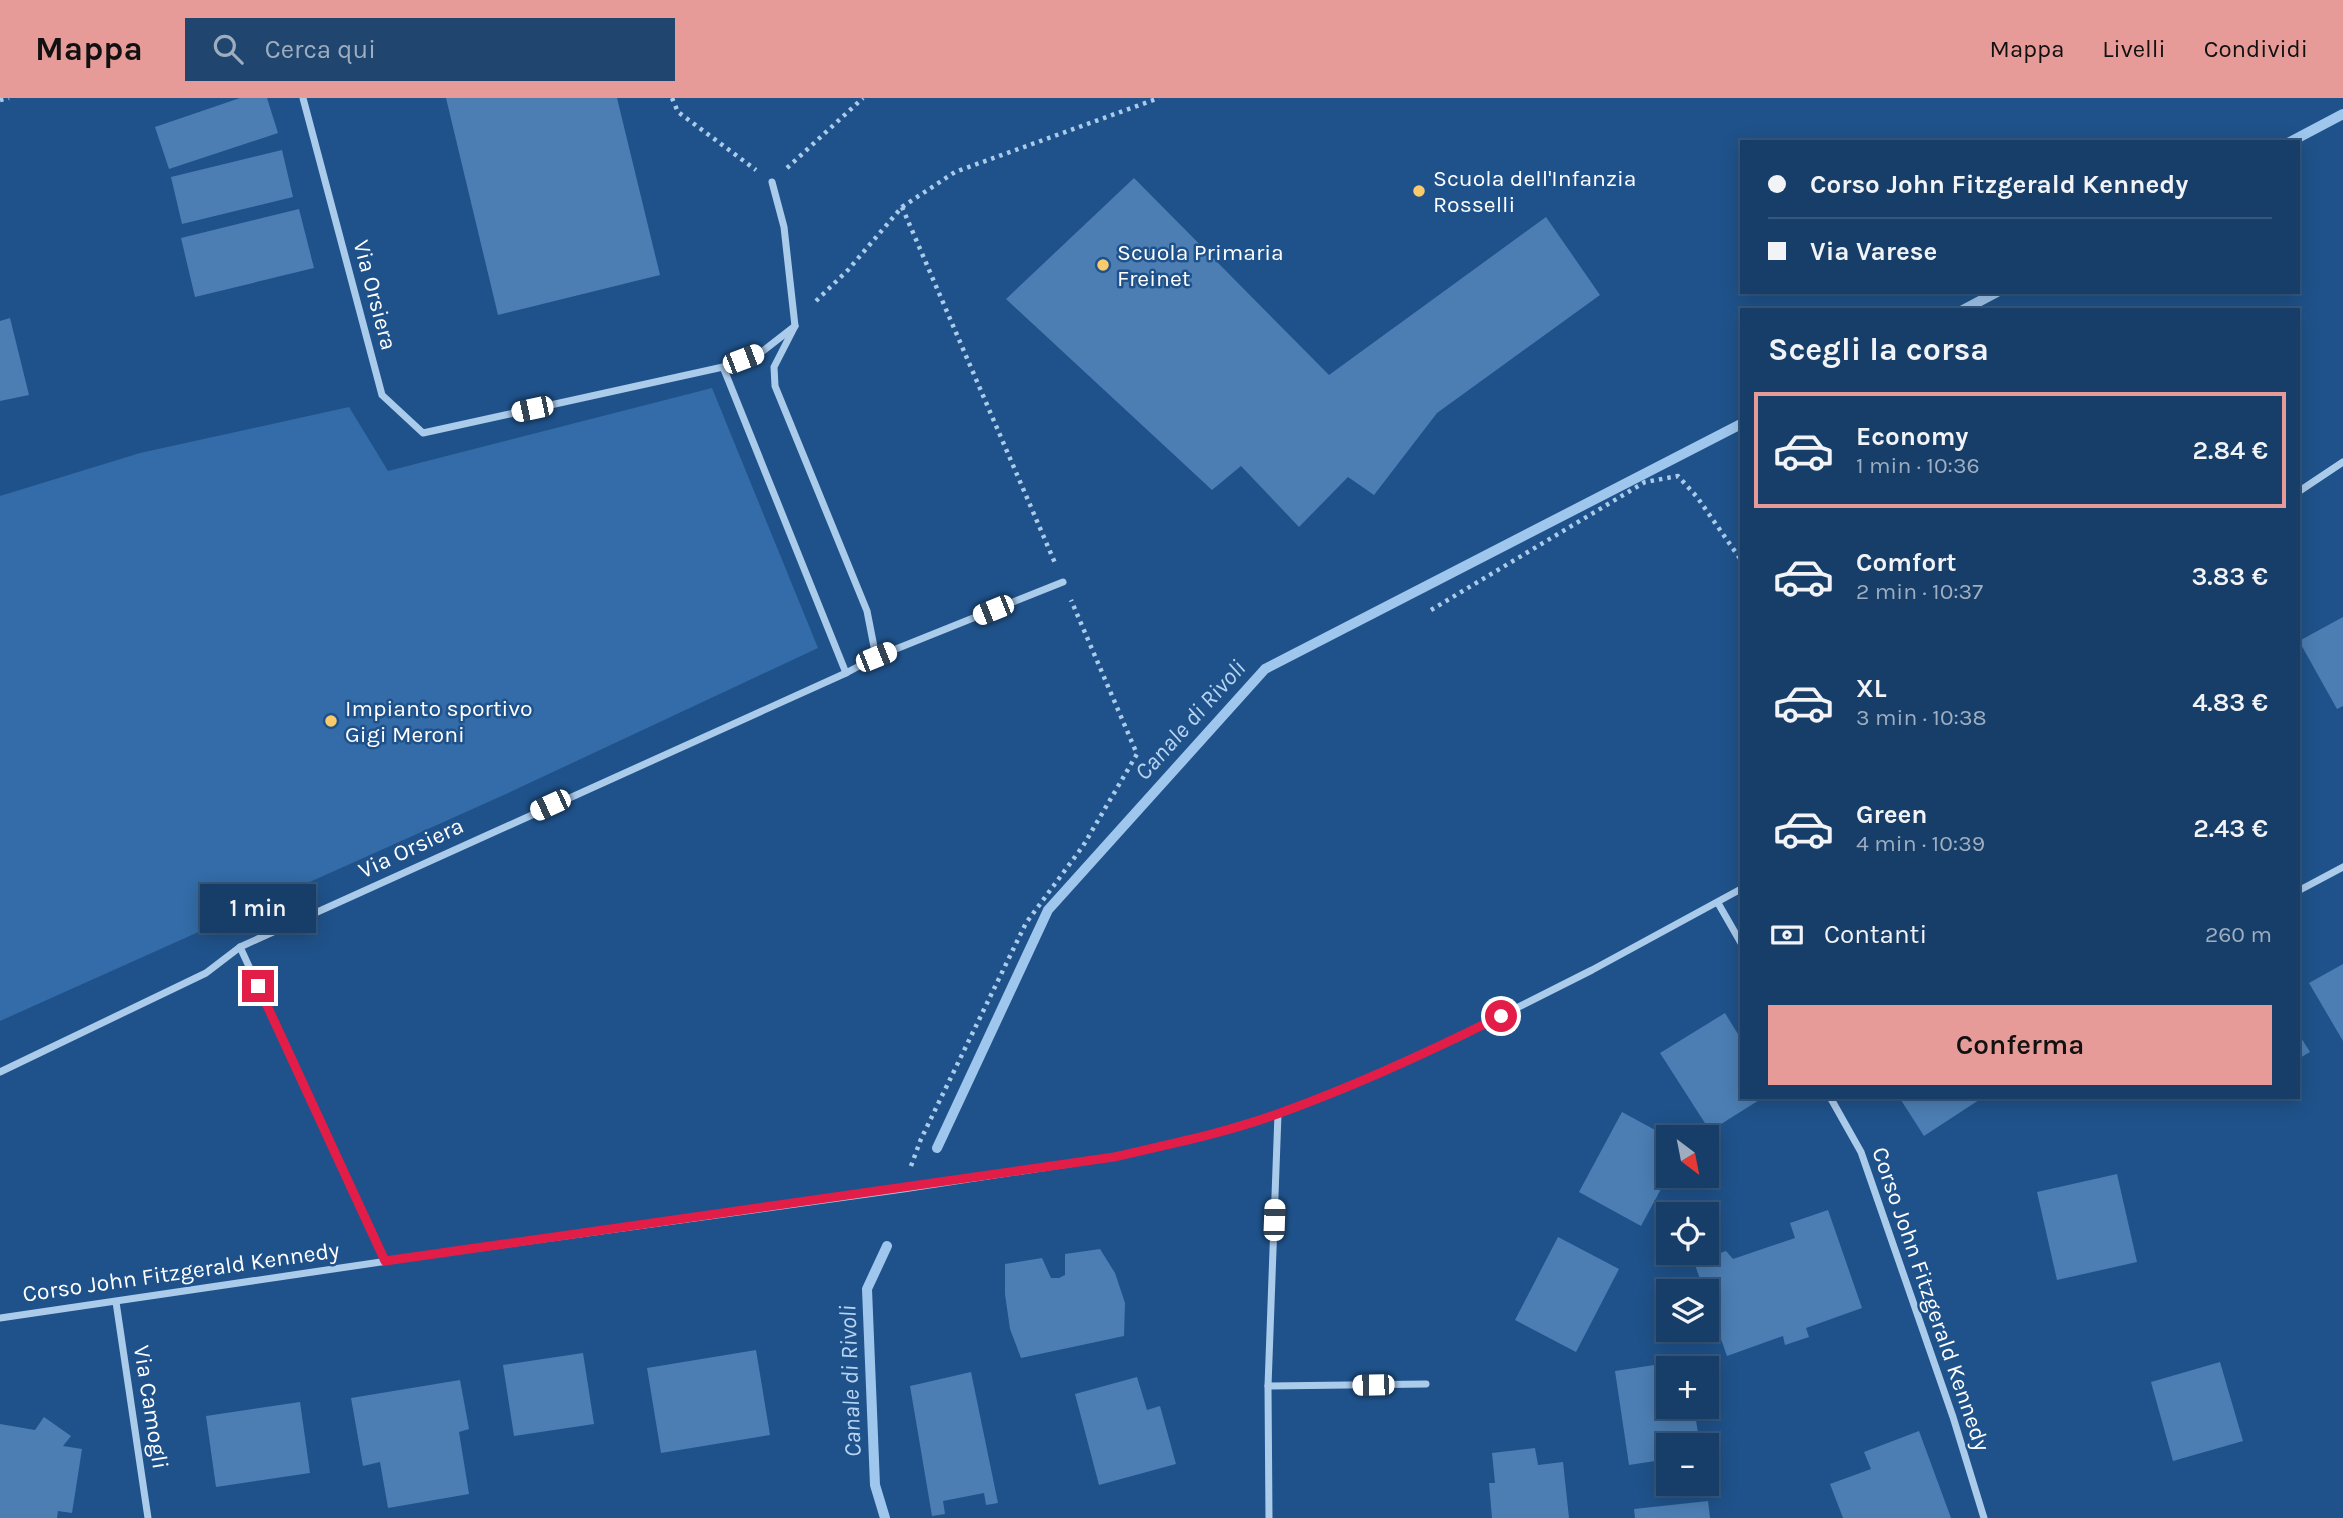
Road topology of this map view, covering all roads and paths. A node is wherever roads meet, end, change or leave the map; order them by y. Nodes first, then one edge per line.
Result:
1 (9, 98) edge
2 (303, 98) edge
3 (672, 98) edge
4 (863, 98) edge
5 (1159, 98) edge
6 (0, 100) edge
7 (772, 182) junction
8 (902, 207) junction
9 (795, 326) junction
10 (723, 367) junction
11 (2343, 462) edge
12 (2300, 491) edge
13 (1740, 559) edge
14 (1063, 582) junction
15 (1431, 610) dead end
16 (876, 657) junction
17 (846, 673) junction
18 (2343, 867) edge
19 (1740, 890) edge
20 (2300, 890) edge
21 (1718, 903) junction
22 (1740, 941) edge
23 (240, 947) junction
24 (0, 1072) edge
25 (1831, 1099) edge
26 (1278, 1114) junction
27 (903, 1189) junction
28 (385, 1261) junction
29 (116, 1302) junction
30 (0, 1318) edge
31 (1426, 1384) dead end
32 (1268, 1386) junction
33 (148, 1518) edge
34 (1269, 1518) edge
35 (1984, 1518) edge

1 - 6 path
2 - 10 street, Via Orsiera
3 - 7 path
4 - 7 path
5 - 8 path
7 - 9 street
8 - 9 path
8 - 14 path
9 - 10 street, Via Orsiera
9 - 16 street
10 - 17 street
11 - 12 street
13 - 15 path
14 - 16 street, Via Orsiera
14 - 27 path
16 - 17 street, Via Orsiera
17 - 23 street, Via Orsiera
18 - 20 street
19 - 21 street, Corso John Fitzgerald Kennedy
21 - 22 street
21 - 26 street, Corso John Fitzgerald Kennedy
23 - 24 street, Via Orsiera
23 - 28 street
25 - 35 street, Corso John Fitzgerald Kennedy
26 - 27 street, Corso John Fitzgerald Kennedy
26 - 32 street
27 - 28 street, Corso John Fitzgerald Kennedy
28 - 29 street, Corso John Fitzgerald Kennedy
29 - 30 street, Corso John Fitzgerald Kennedy
29 - 33 street, Via Camogli
31 - 32 street
32 - 34 street

